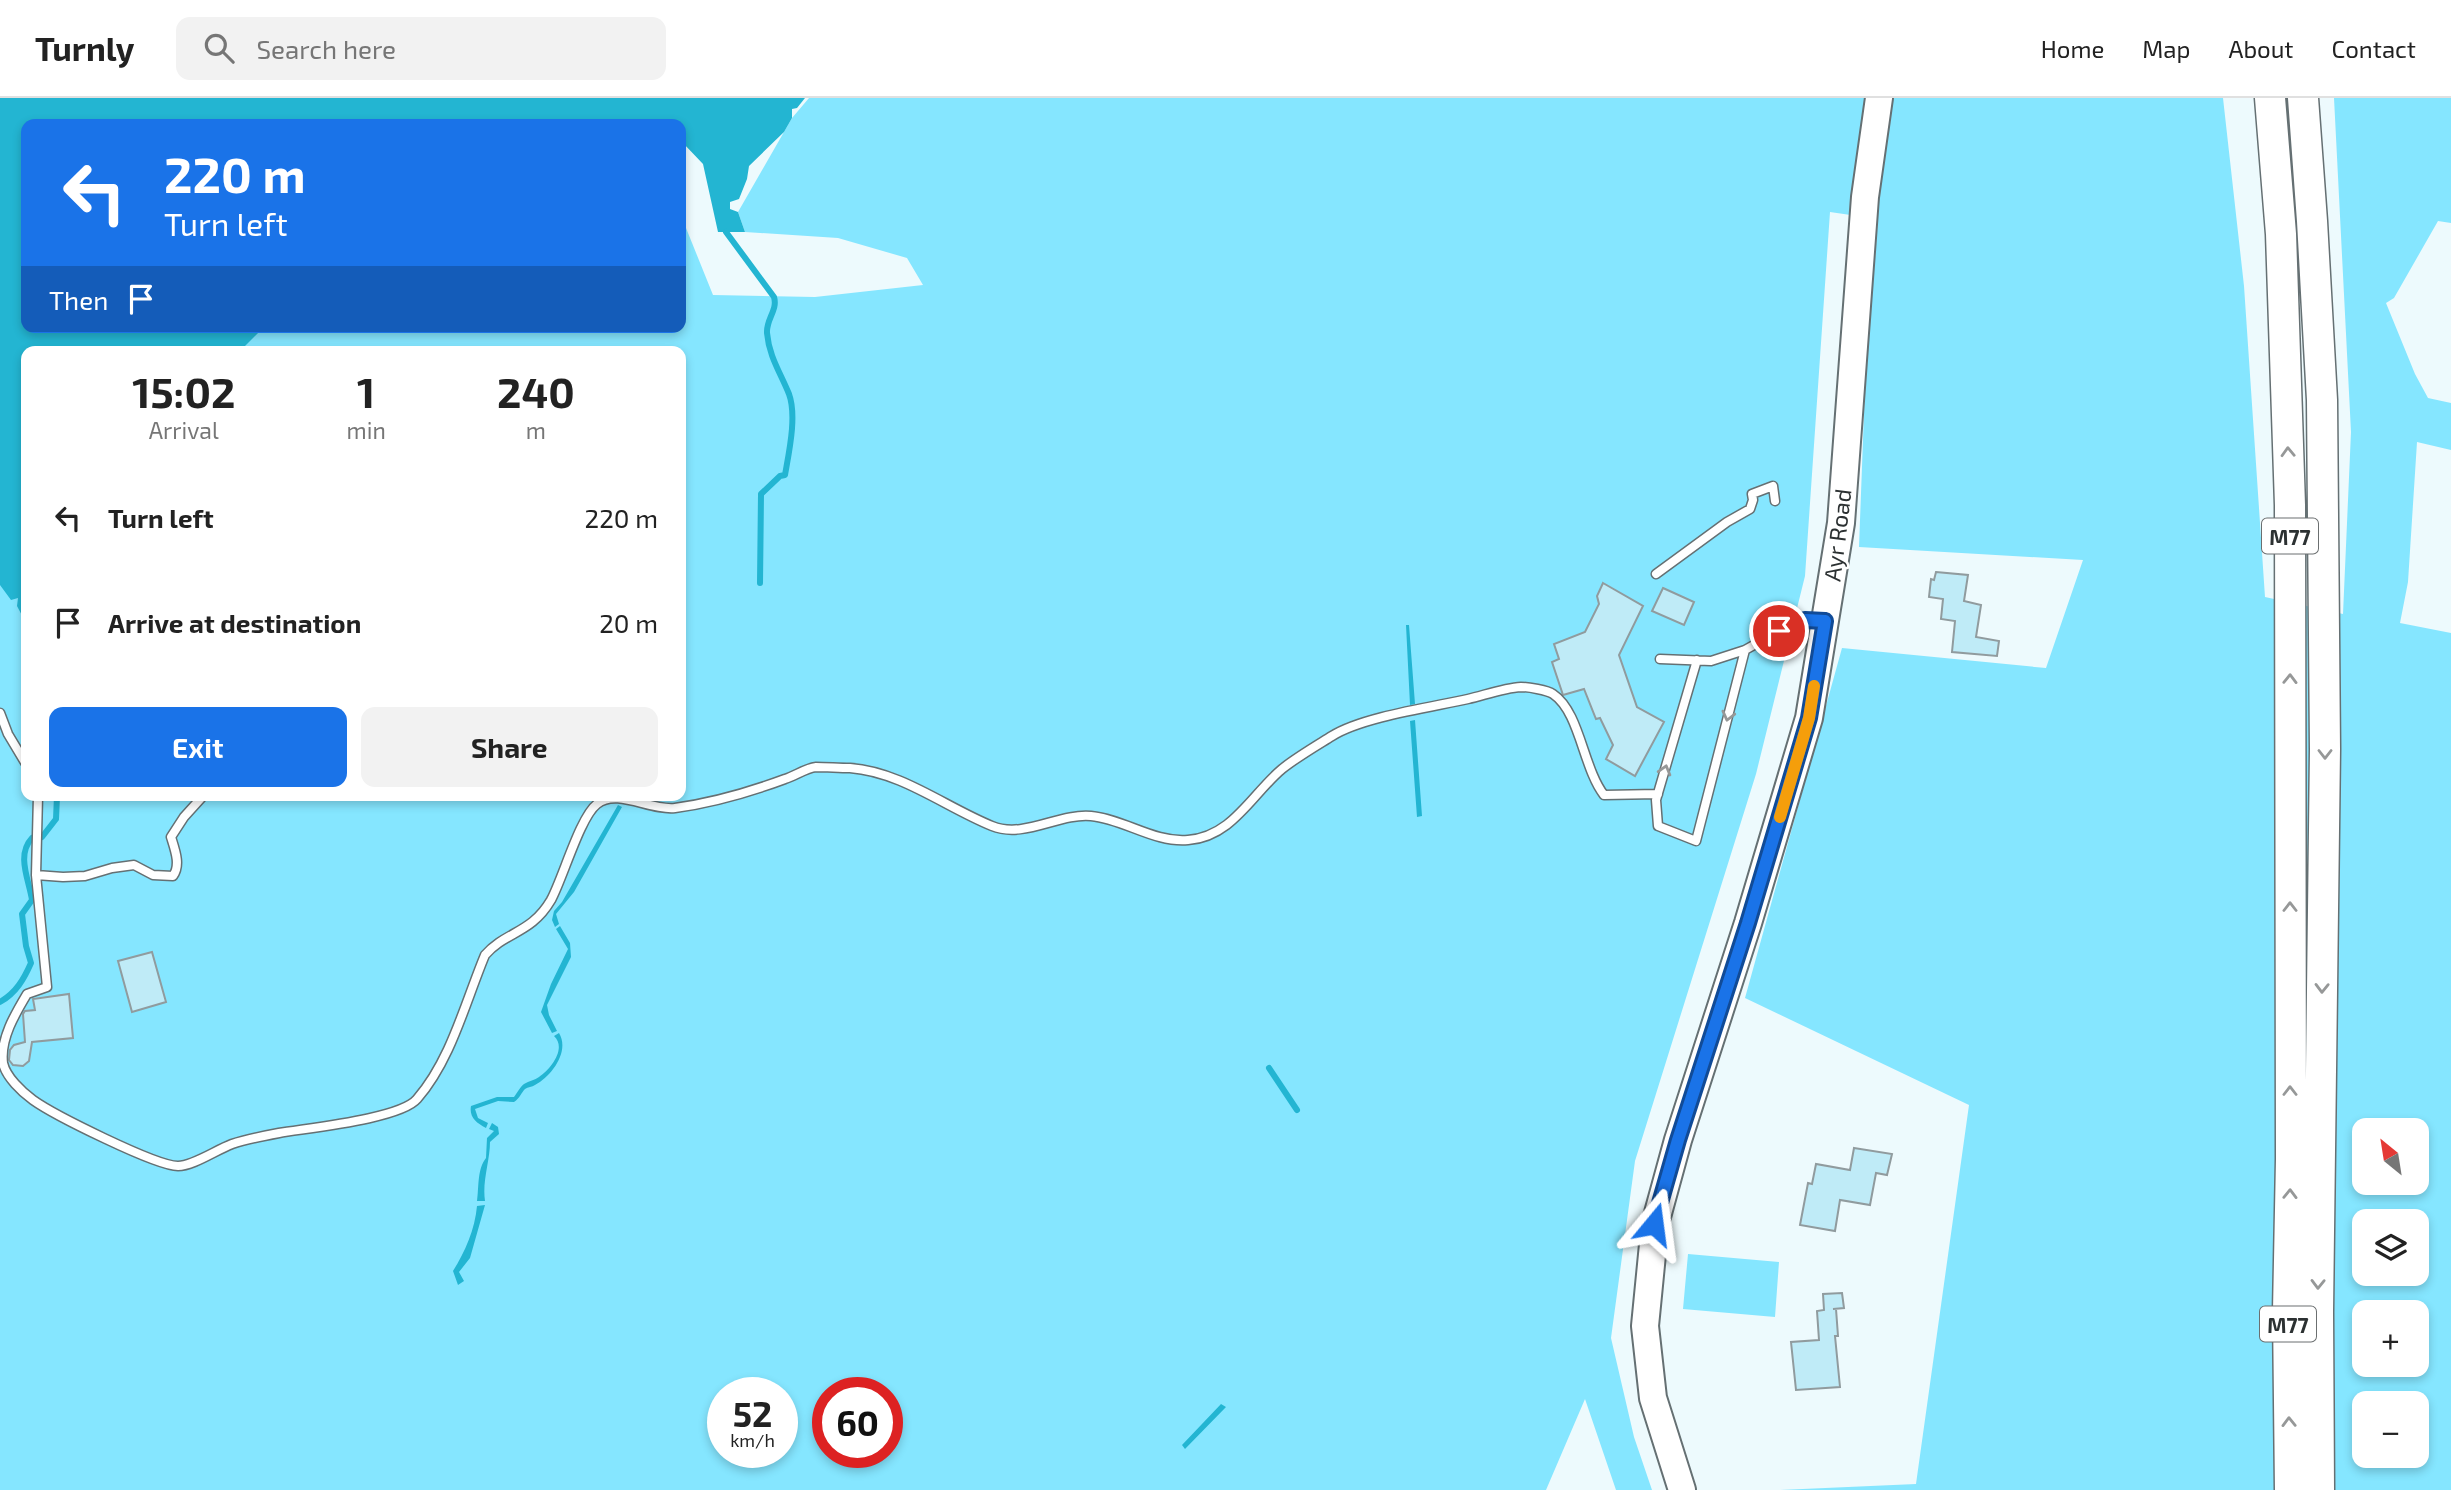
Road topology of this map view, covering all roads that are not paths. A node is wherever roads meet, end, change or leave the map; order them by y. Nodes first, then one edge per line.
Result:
1 (1879, 98) edge
2 (2251, 98) edge
3 (2270, 98) edge
4 (2303, 98) edge
5 (2324, 98) edge
6 (2286, 365) junction
7 (1776, 501) dead end
8 (1656, 574) dead end
9 (2324, 592) junction
10 (1825, 621) junction
11 (1745, 650) junction
12 (1660, 659) dead end
13 (1697, 660) junction
14 (0, 713) edge
15 (21, 756) edge
16 (1658, 794) junction
17 (38, 801) edge
18 (198, 801) edge
19 (602, 801) edge
20 (631, 801) edge
21 (36, 875) junction
22 (1682, 1490) edge
23 (2290, 1490) edge
24 (2319, 1490) edge

1 - 10 main road, Ayr Road
2 - 6 highway
3 - 6 highway, M77
4 - 9 highway, M77
5 - 9 highway
23 -> 6 highway, M77
7 - 8 lane
9 -> 24 highway, M77
10 - 11 lane
10 - 22 main road, Ayr Road
11 - 13 lane
11 -> 16 lane
12 - 13 lane
16 -> 13 lane
14 - 15 lane
16 - 20 lane
17 - 21 lane
18 - 21 lane
19 - 21 lane

